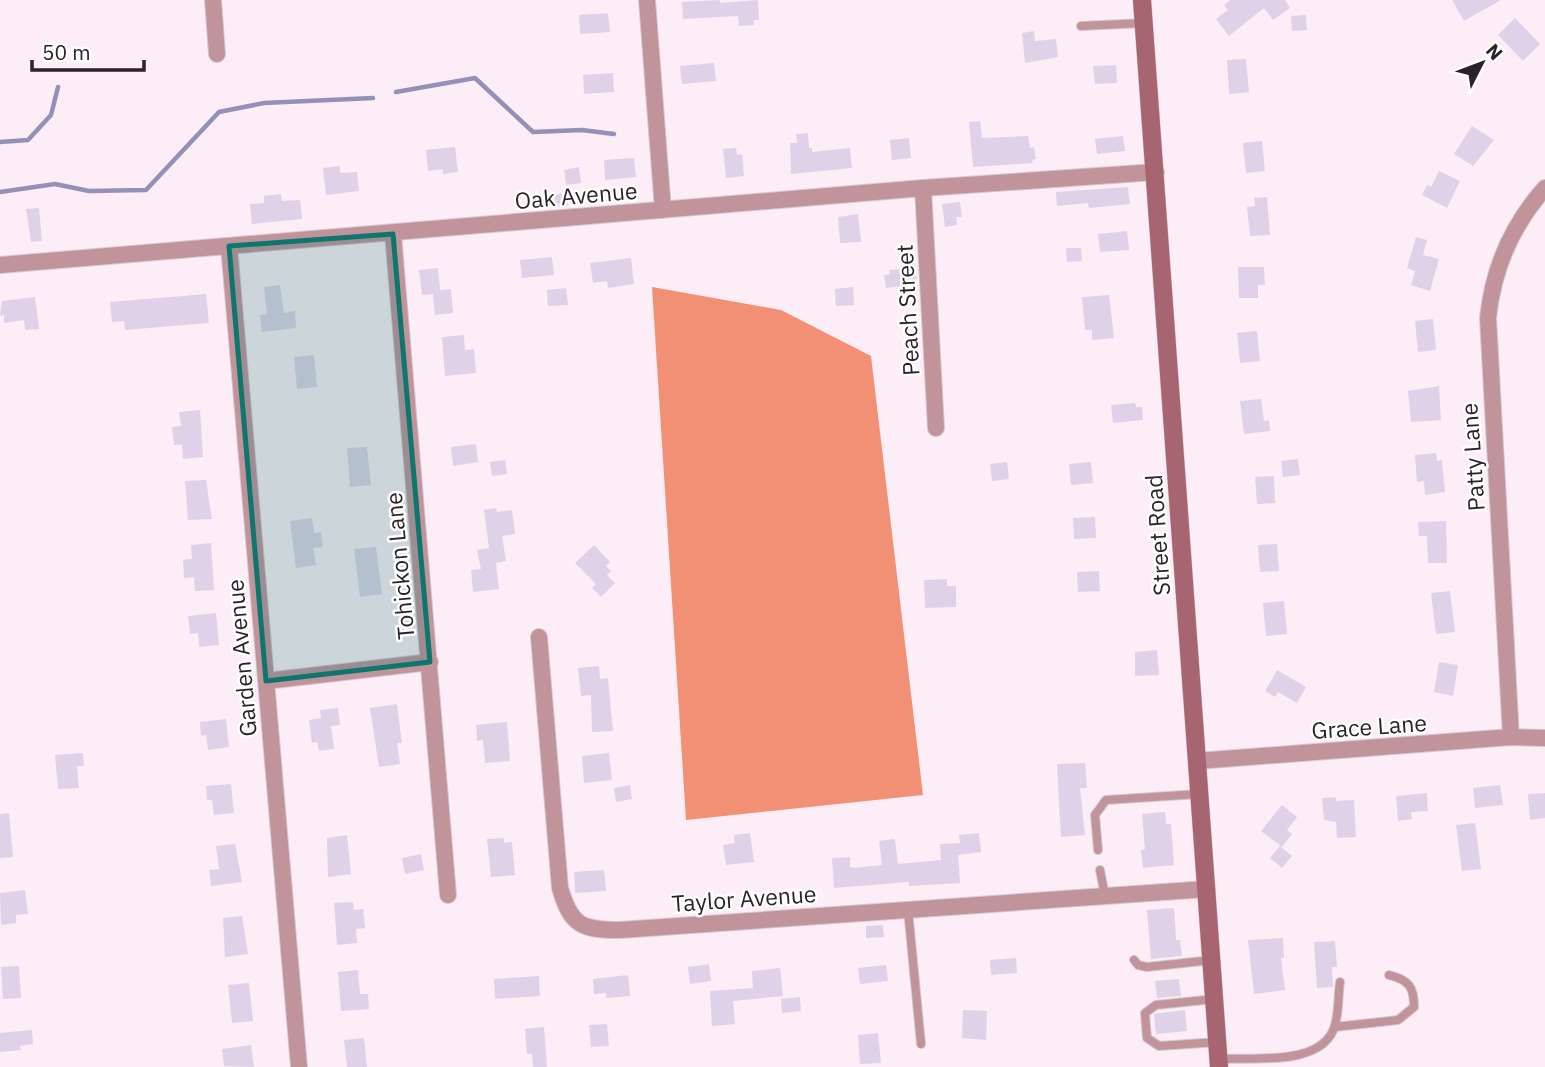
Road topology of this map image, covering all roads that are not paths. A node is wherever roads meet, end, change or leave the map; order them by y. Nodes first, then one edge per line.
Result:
1 (213, 0) edge
2 (647, 0) edge
3 (1142, 0) edge
4 (1144, 23) junction
5 (1081, 26) dead end
6 (217, 54) dead end
7 (1156, 173) junction
8 (923, 188) junction
9 (1545, 188) edge
10 (663, 209) junction
11 (393, 234) junction
12 (229, 246) junction
13 (0, 265) edge
14 (936, 428) dead end
15 (539, 638) dead end
16 (430, 662) junction
17 (266, 681) junction
18 (1511, 737) junction
19 (1545, 738) edge
20 (1197, 761) junction
21 (1199, 794) junction
22 (1098, 850) dead end
23 (1100, 870) dead end
24 (1206, 889) junction
25 (448, 895) dead end
26 (1105, 896) junction
27 (908, 910) junction
28 (1134, 960) dead end
29 (1212, 960) junction
30 (1389, 975) dead end
31 (1340, 982) dead end
32 (1214, 999) junction
33 (1335, 1027) junction
34 (921, 1044) dead end
35 (1219, 1056) edge
36 (299, 1067) edge

1 - 6 street
2 - 10 street
3 - 4 main road, Street Road
4 - 5 lane
4 - 7 main road, Street Road
7 - 8 street, Oak Avenue
7 - 20 main road, Street Road
8 - 10 street, Oak Avenue
8 - 14 street, Peach Street
9 - 18 street, Patty Lane
10 - 11 street, Oak Avenue
11 - 12 street, Oak Avenue
11 - 16 street, Tohickon Lane
12 - 13 street, Oak Avenue
12 - 17 street, Garden Avenue
15 - 27 street, Taylor Avenue
16 - 17 street
16 - 25 street, Tohickon Lane
17 - 36 street, Garden Avenue
18 - 19 street, Grace Lane
18 - 20 street, Grace Lane
20 - 21 main road, Street Road
21 - 22 lane
21 - 24 main road, Street Road
23 - 26 lane
24 - 26 street, Taylor Avenue
24 - 29 main road, Street Road
26 - 27 street, Taylor Avenue
27 - 34 lane
28 - 29 lane
29 - 32 main road, Street Road
30 - 33 lane
31 - 33 lane
32 - 35 main road, Street Road
32 - 35 lane
33 - 35 lane

